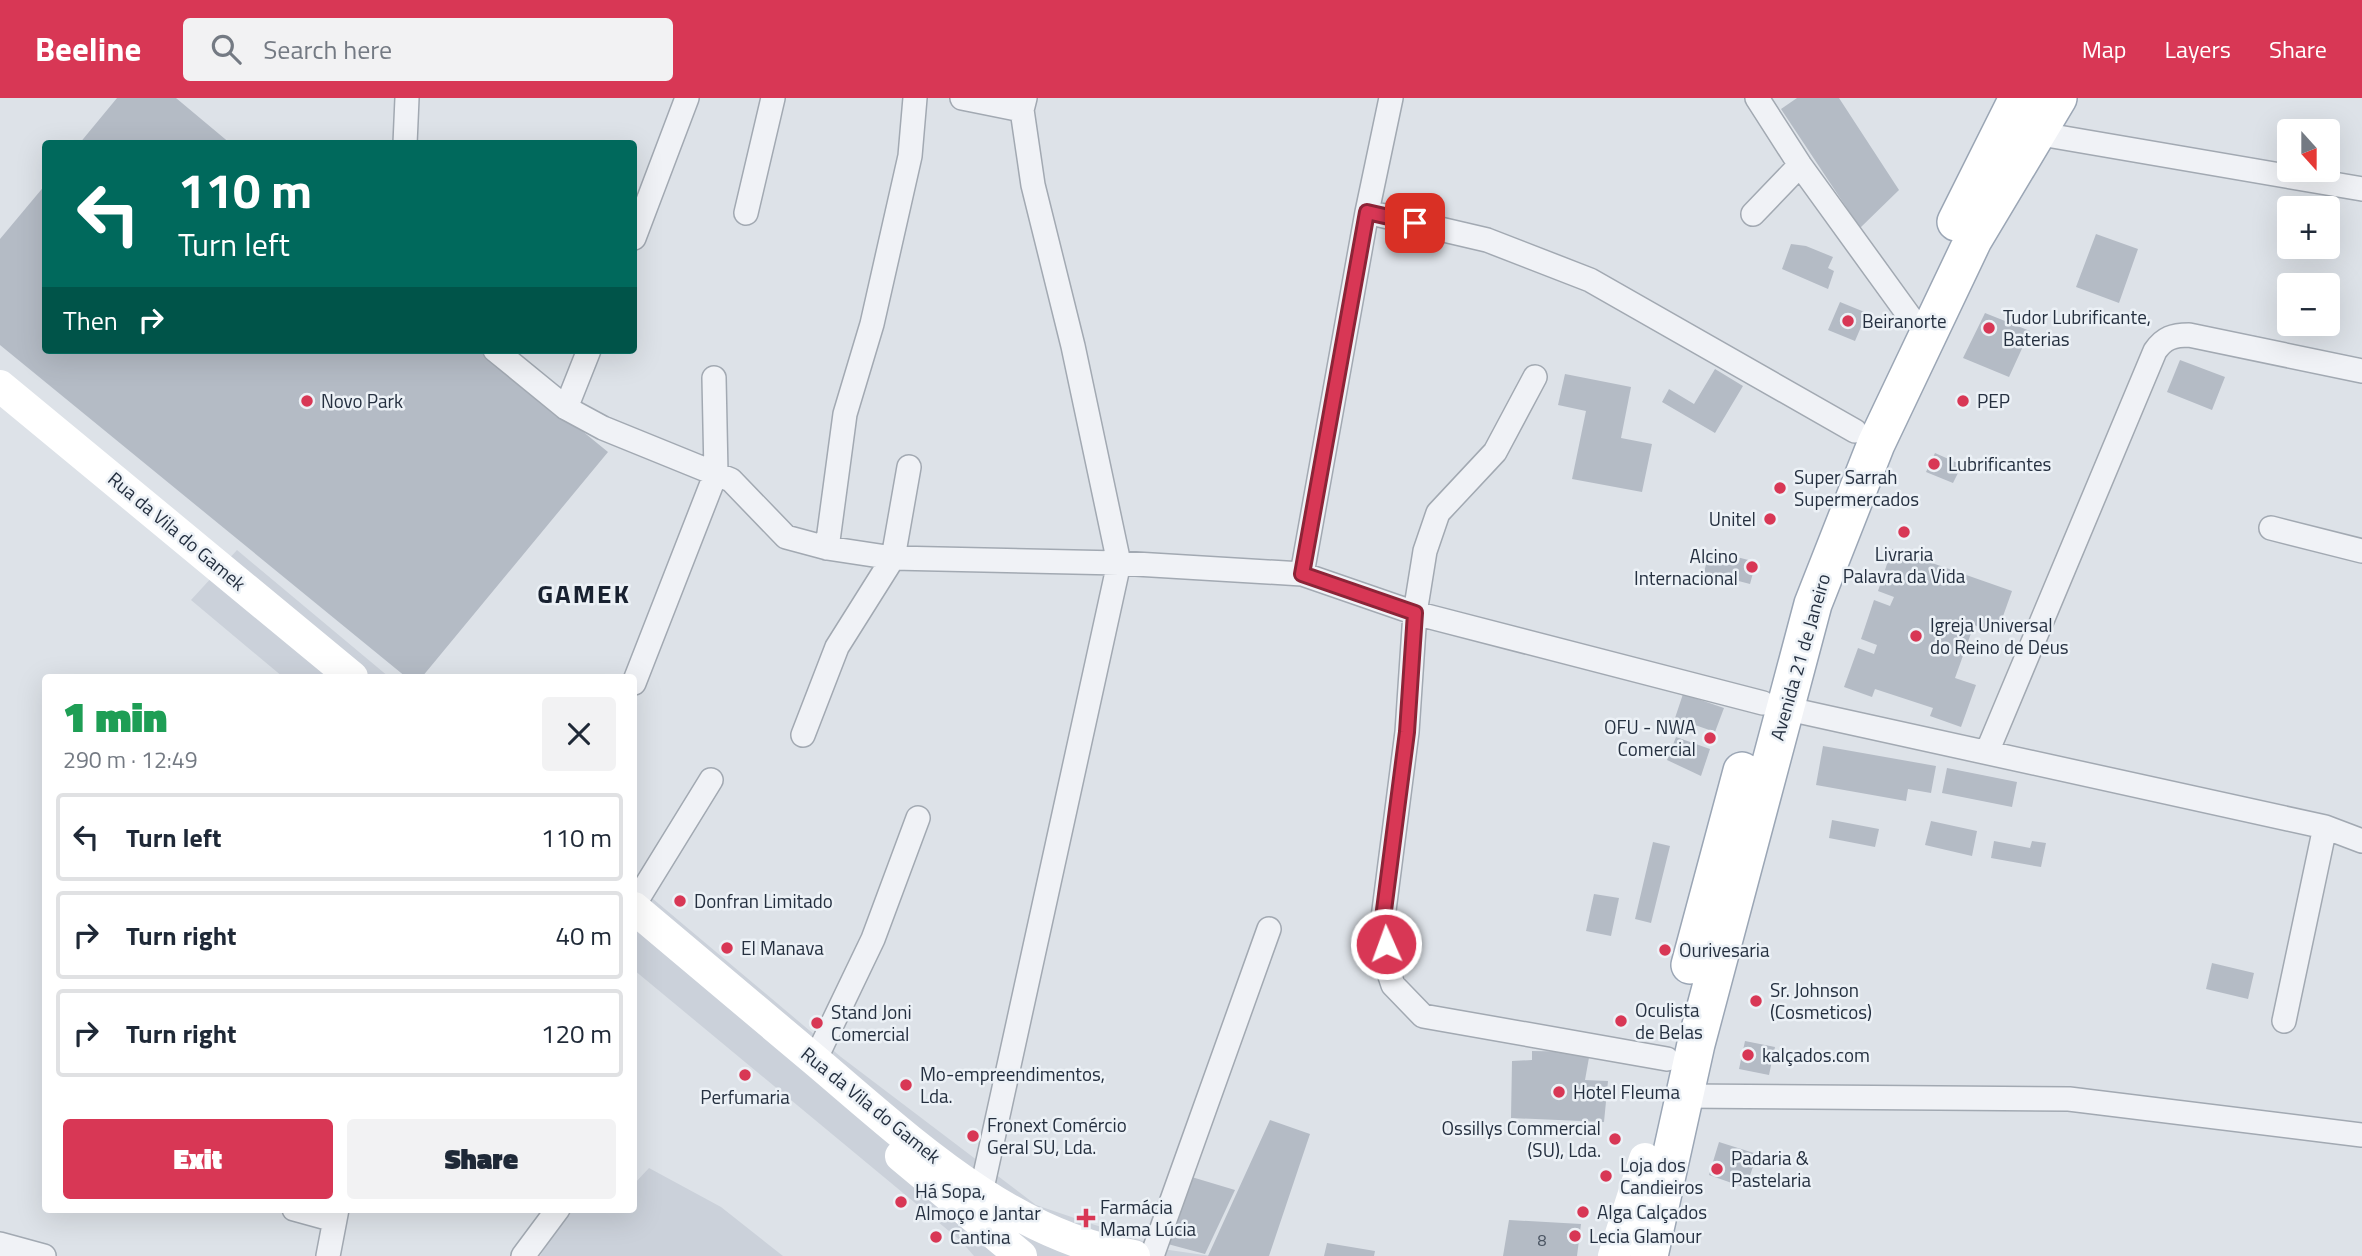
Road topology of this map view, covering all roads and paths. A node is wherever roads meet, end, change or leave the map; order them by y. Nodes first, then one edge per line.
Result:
1 (407, 98) edge
2 (687, 98) edge
3 (773, 98) edge
4 (915, 98) edge
5 (962, 98) edge
6 (1391, 98) edge
7 (1757, 98) edge
8 (2018, 98) edge
9 (2058, 98) edge
10 (1024, 104) edge
11 (2035, 133) junction
12 (405, 140) edge
13 (1800, 165) junction
14 (2362, 189) edge
15 (1367, 212) junction
16 (746, 213) dead end
17 (1753, 214) dead end
18 (637, 230) edge
19 (1910, 317) junction
20 (500, 354) edge
21 (587, 354) edge
22 (2362, 371) edge
23 (1535, 377) dead end
24 (714, 378) dead end
25 (0, 386) edge
26 (566, 408) junction
27 (0, 409) edge
28 (1855, 431) junction
29 (909, 467) dead end
30 (716, 473) junction
31 (2271, 528) dead end
32 (827, 548) junction
33 (2362, 551) edge
34 (892, 558) junction
35 (1119, 564) junction
36 (1302, 574) junction
37 (1415, 613) junction
38 (320, 674) edge
39 (348, 674) edge
40 (637, 675) edge
41 (1773, 706) junction
42 (803, 736) dead end
43 (1986, 752) junction
44 (711, 780) dead end
45 (918, 818) dead end
46 (2325, 827) junction
47 (2362, 841) edge
48 (637, 901) edge
49 (637, 909) edge
50 (1269, 929) dead end
51 (637, 936) edge
52 (2284, 1021) dead end
53 (1667, 1059) junction
54 (815, 1060) junction
55 (1683, 1096) junction
56 (2362, 1135) edge
57 (1645, 1159) junction
58 (981, 1193) junction
59 (555, 1213) edge
60 (336, 1215) edge
61 (0, 1244) edge
62 (44, 1256) edge
63 (328, 1256) edge
64 (523, 1256) edge
65 (1021, 1256) edge
66 (1136, 1256) edge
67 (1614, 1256) edge
68 (1624, 1256) edge
69 (1649, 1256) edge

1 - 12 street
2 - 18 street
3 - 16 street
4 - 32 street
5 - 10 street
6 - 15 street
7 - 13 street
8 - 19 main road, Avenida 21 de Janeiro
9 - 11 main road, Avenida 21 de Janeiro
10 - 35 street
11 - 14 street
11 - 41 main road, Avenida 21 de Janeiro
13 - 17 street
13 - 19 street
15 - 28 street
15 - 36 street
19 - 28 main road, Avenida 21 de Janeiro
20 - 26 street
21 - 26 street
22 - 43 street
23 - 37 street
24 - 30 street
25 - 39 main road, Rua da Vila do Gamek
26 - 30 street
27 - 38 main road, Rua da Vila do Gamek
28 - 41 main road, Avenida 21 de Janeiro
29 - 34 street
30 - 32 street
30 - 40 street
31 - 33 street
32 - 34 street
34 - 35 street
34 - 42 street
35 - 36 street
35 - 58 street
36 - 37 street
37 - 41 street
37 - 53 street
41 - 43 street
41 - 53 main road, Avenida 21 de Janeiro
41 - 55 main road, Avenida 21 de Janeiro
43 - 46 street
44 - 48 street
45 - 54 street
46 - 47 street
46 - 52 street
49 - 54 main road, Rua da Vila do Gamek
50 - 66 street
51 - 65 main road, Rua da Vila do Gamek
53 - 57 main road, Avenida 21 de Janeiro
54 - 58 main road, Rua da Vila do Gamek
55 - 56 street
55 - 69 main road, Avenida 21 de Janeiro
57 - 67 main road
57 - 68 main road, Avenida 21 de Janeiro
58 - 66 main road, Rua da Vila do Gamek
59 - 64 street
60 - 63 street
61 - 62 street

